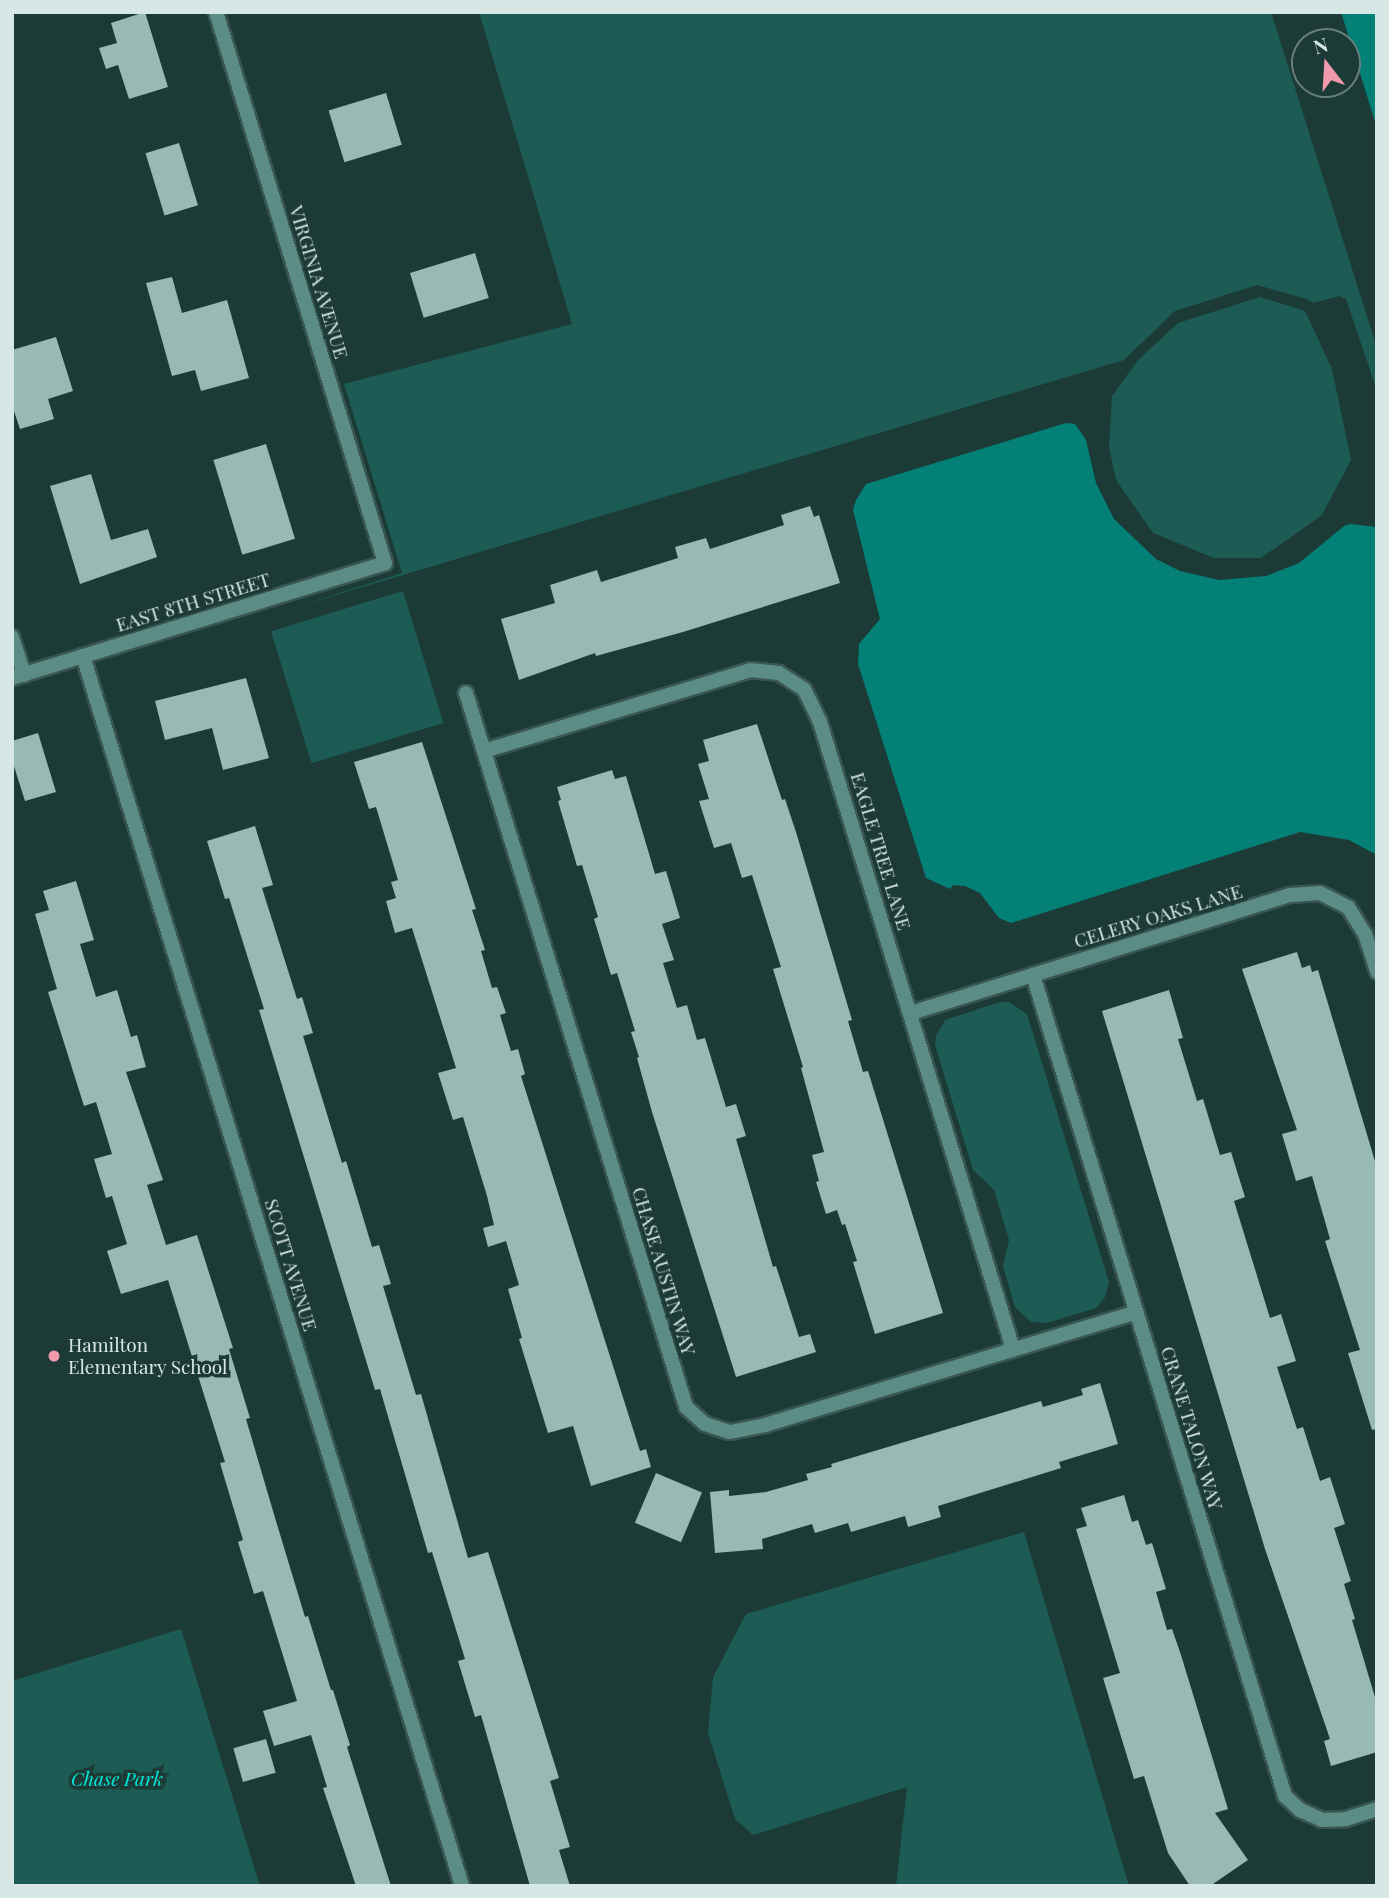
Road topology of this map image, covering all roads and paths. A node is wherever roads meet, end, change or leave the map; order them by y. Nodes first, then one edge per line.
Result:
1 (216, 12) edge
2 (385, 563) joint
3 (12, 637) edge
4 (83, 656) junction
5 (18, 676) edge
6 (466, 693) dead end
7 (484, 751) junction
8 (1377, 972) edge
9 (1033, 975) junction
10 (911, 1013) junction
11 (1136, 1312) junction
12 (1013, 1349) junction
13 (1377, 1810) edge
14 (463, 1886) edge

1 - 2 street, VIRGINIA AVENUE
2 - 4 street, EAST 8TH STREET
3 - 5 street
4 - 5 street, EAST 8TH STREET
4 - 14 street, SCOTT AVENUE
6 - 7 street, CHASE AUSTIN WAY
7 - 10 street, EAGLE TREE LANE
7 - 12 street, CHASE AUSTIN WAY
8 - 9 street, CELERY OAKS LANE
9 - 10 street, CELERY OAKS LANE
9 - 11 street, CRANE TALON WAY
10 - 12 street, EAGLE TREE LANE
11 - 12 street, CHASE AUSTIN WAY
11 - 13 street, CRANE TALON WAY

